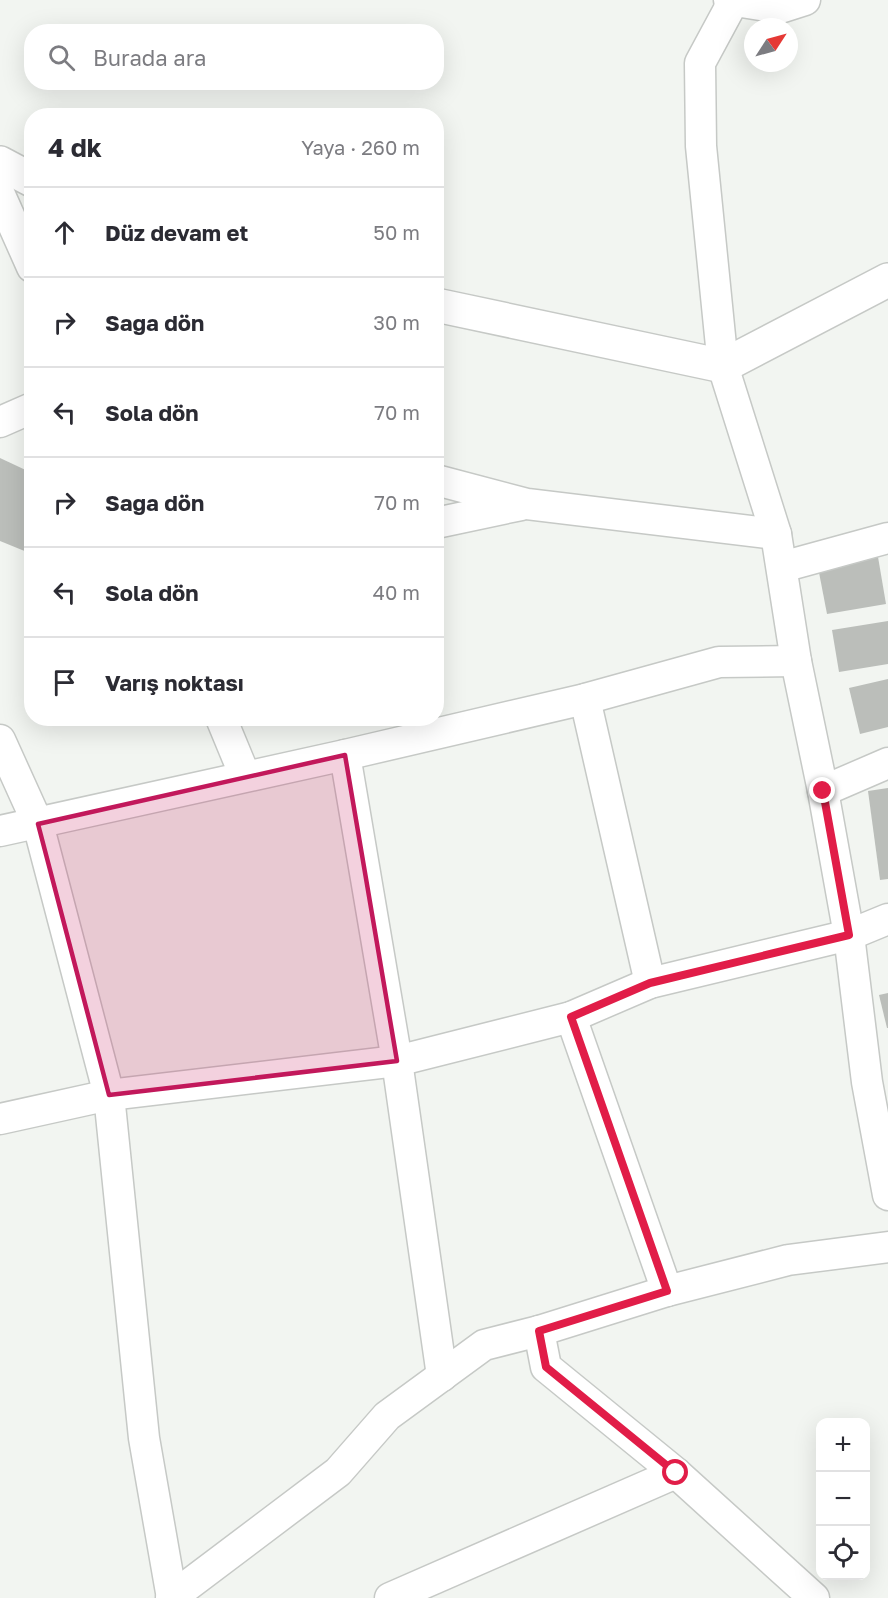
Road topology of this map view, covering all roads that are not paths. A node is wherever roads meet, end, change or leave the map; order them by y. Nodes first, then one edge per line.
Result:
1 (805, 0) edge
2 (732, 1) edge
3 (0, 163) edge
4 (24, 176) edge
5 (0, 195) edge
6 (24, 249) edge
7 (888, 280) edge
8 (444, 307) edge
9 (723, 366) junction
10 (24, 412) edge
11 (0, 422) edge
12 (444, 482) edge
13 (527, 504) junction
14 (444, 521) edge
15 (776, 534) junction
16 (888, 538) edge
17 (782, 567) junction
18 (796, 661) junction
19 (585, 699) junction
20 (224, 726) edge
21 (0, 740) edge
22 (345, 755) junction
23 (888, 763) edge
24 (245, 776) junction
25 (823, 791) junction
26 (38, 824) junction
27 (0, 831) edge
28 (888, 919) edge
29 (849, 935) junction
30 (650, 983) junction
31 (571, 1017) junction
32 (396, 1061) junction
33 (109, 1095) junction
34 (0, 1119) edge
35 (888, 1195) edge
36 (888, 1247) edge
37 (667, 1291) junction
38 (539, 1331) junction
39 (442, 1376) junction
40 (676, 1473) junction
41 (172, 1598) edge
42 (390, 1598) edge
43 (814, 1598) edge

1 - 2 street
2 - 9 street
3 - 4 street
5 - 6 street
7 - 9 street
8 - 9 street
9 - 15 street
10 - 11 street
12 - 13 street
13 - 14 street
13 - 15 street
15 - 17 street
16 - 17 street
17 - 18 street
18 - 19 street
18 - 25 street
19 - 22 street
19 - 30 street
20 - 24 street
21 - 26 street
22 - 24 street
22 - 32 street
23 - 25 street
24 - 26 street
25 - 29 street
26 - 27 street
26 - 33 street
28 - 29 street
29 - 30 street
29 - 35 street
30 - 31 street
31 - 32 street
31 - 37 street
32 - 33 street
32 - 39 street
33 - 34 street
33 - 41 street
36 - 37 street
37 - 38 street
38 - 39 street
38 - 40 street
39 - 41 street
40 - 42 street
40 - 43 street

